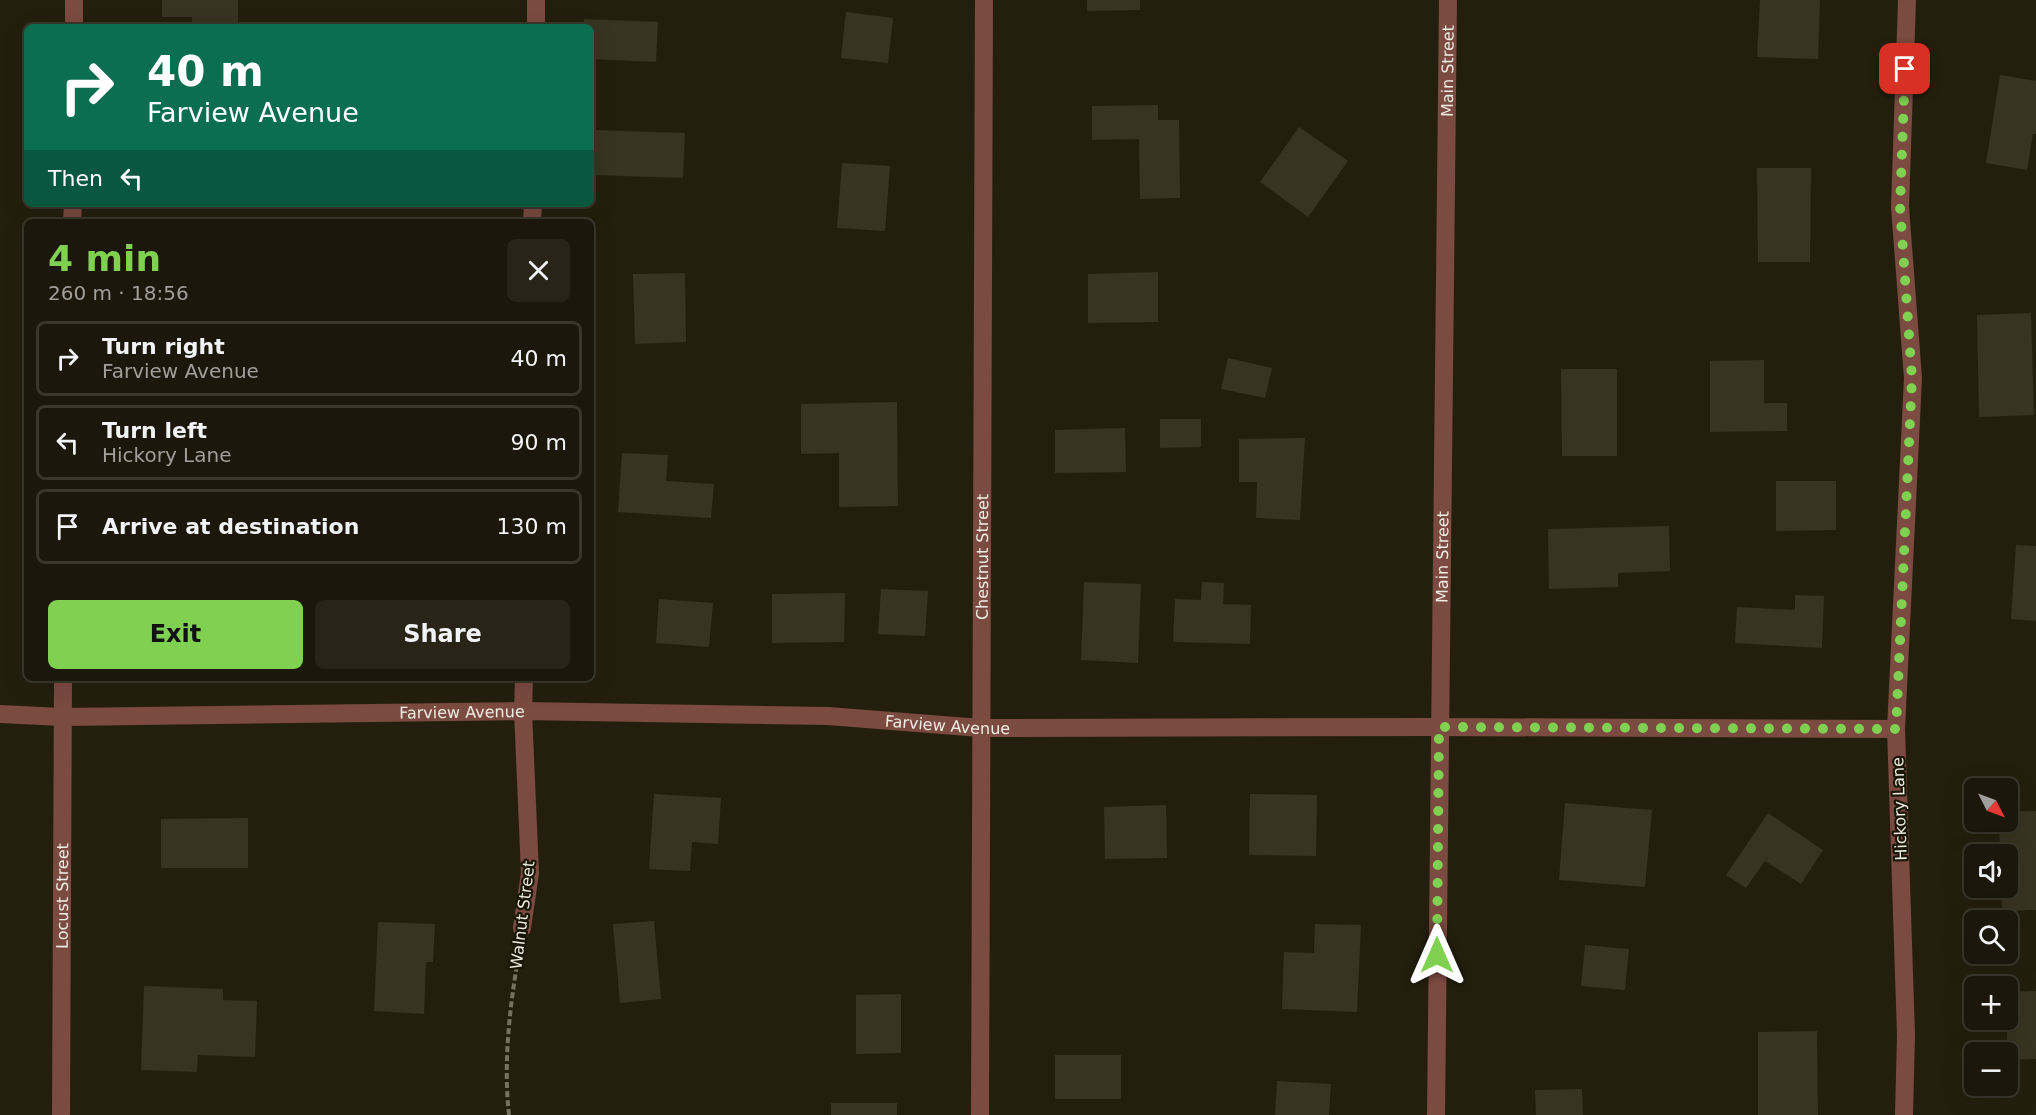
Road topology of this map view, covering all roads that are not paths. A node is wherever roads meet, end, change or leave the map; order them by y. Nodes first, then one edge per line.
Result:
1 (74, 0) edge
2 (536, 0) edge
3 (984, 0) edge
4 (1448, 0) edge
5 (1908, 0) edge
6 (74, 24) edge
7 (536, 24) edge
8 (63, 681) edge
9 (524, 681) edge
10 (523, 711) junction
11 (0, 714) edge
12 (62, 717) junction
13 (1439, 727) junction
14 (981, 728) junction
15 (1896, 729) junction
16 (522, 928) road end
17 (61, 1115) edge
18 (980, 1115) edge
19 (1436, 1115) edge
20 (1904, 1115) edge

1 - 6 street
2 - 7 street
3 - 14 street, Chestnut Street
4 - 13 street, Main Street
5 - 15 street, Hickory Lane
8 - 12 street, Locust Street
9 - 10 street, Walnut Street
10 - 12 street, Farview Avenue
10 - 14 street, Farview Avenue
10 - 16 street, Walnut Street
11 - 12 street, Farview Avenue
12 - 17 street, Locust Street
13 - 14 street, Farview Avenue
13 - 15 street, Farview Avenue
13 - 19 street, Main Street
14 - 18 street, Chestnut Street
15 - 20 street, Hickory Lane

